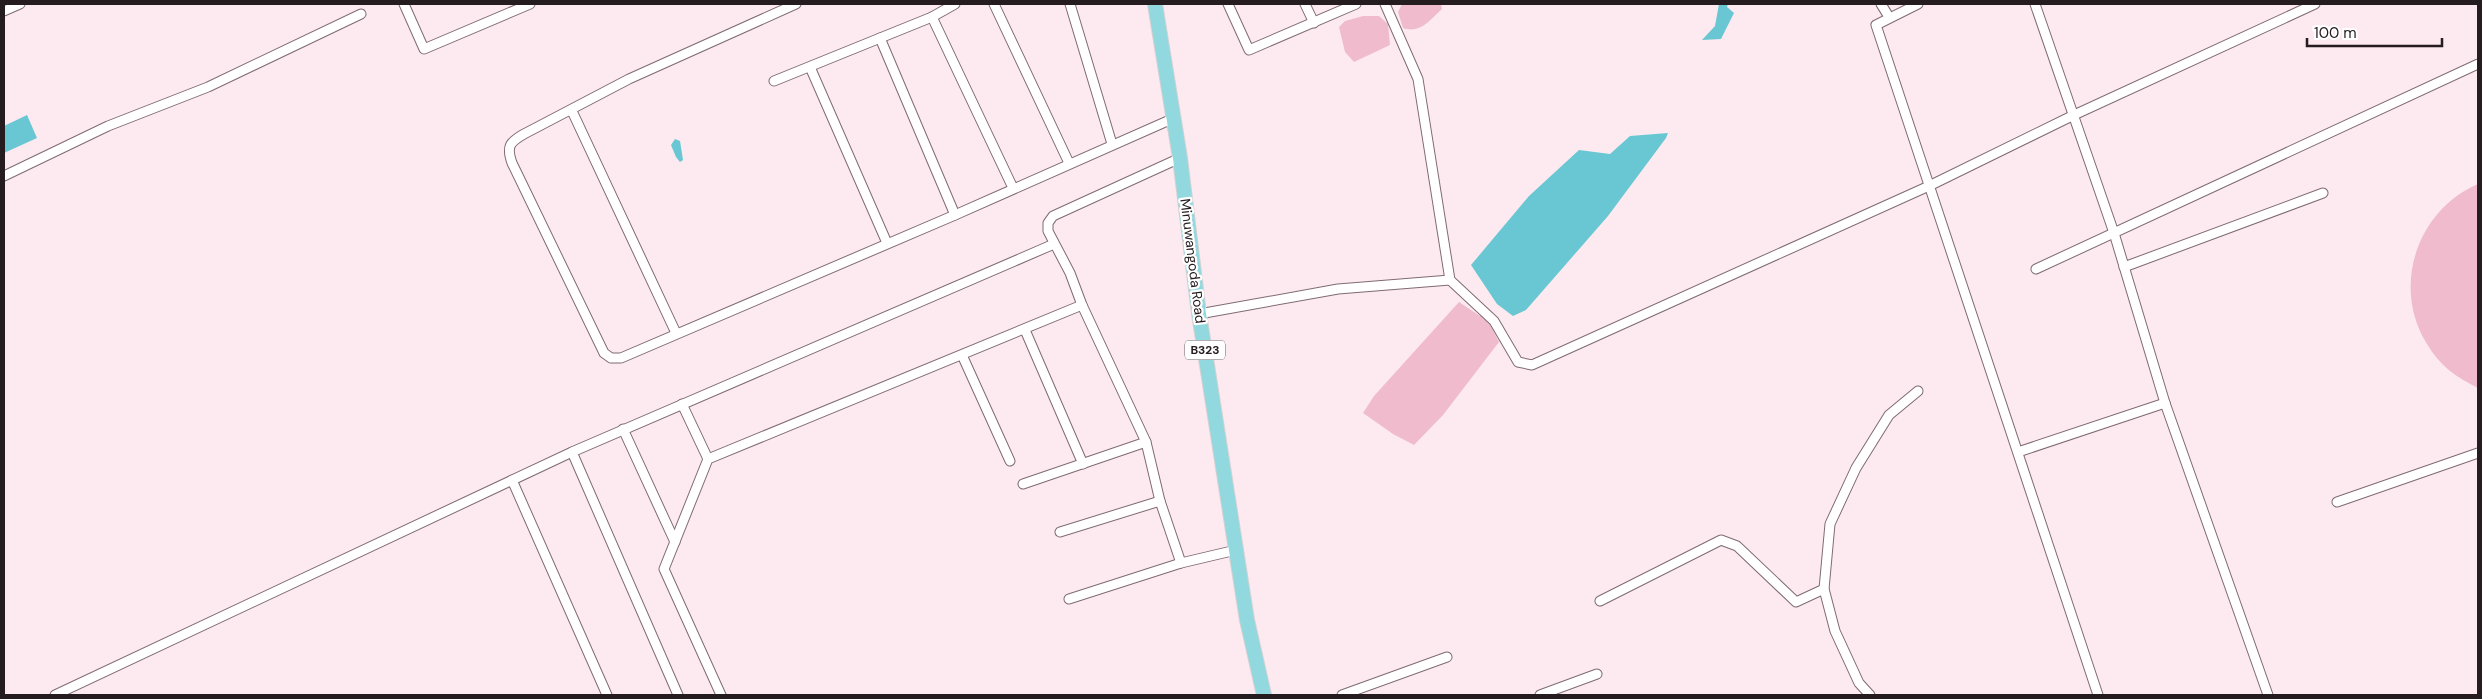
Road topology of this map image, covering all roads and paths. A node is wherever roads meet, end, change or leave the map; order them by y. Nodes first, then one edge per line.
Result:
1 (20, 4) edge
2 (404, 4) edge
3 (530, 4) edge
4 (796, 4) edge
5 (955, 4) edge
6 (994, 4) edge
7 (1070, 4) edge
8 (1155, 4) edge
9 (1228, 4) edge
10 (1305, 4) edge
11 (1356, 4) edge
12 (1385, 4) edge
13 (1881, 4) edge
14 (1918, 4) edge
15 (2034, 4) edge
16 (2315, 4) edge
17 (4, 11) edge
18 (361, 14) dead end
19 (932, 17) junction
20 (1888, 17) junction
21 (1314, 23) junction
22 (880, 38) junction
23 (2478, 64) edge
24 (810, 67) junction
25 (774, 81) dead end
26 (572, 111) junction
27 (2074, 114) junction
28 (1172, 119) junction
29 (1112, 144) junction
30 (1180, 158) junction
31 (1069, 163) junction
32 (4, 176) edge
33 (1929, 186) junction
34 (1012, 188) junction
35 (2322, 193) dead end
36 (954, 216) junction
37 (2114, 233) junction
38 (887, 244) junction
39 (1054, 244) junction
40 (2124, 267) junction
41 (2036, 269) dead end
42 (1450, 280) junction
43 (1082, 305) junction
44 (1199, 314) junction
45 (1025, 330) junction
46 (676, 332) junction
47 (962, 355) junction
48 (1918, 391) dead end
49 (2165, 403) junction
50 (682, 404) junction
51 (624, 429) junction
52 (1146, 442) junction
53 (572, 452) junction
54 (2018, 452) junction
55 (2478, 453) edge
56 (708, 460) junction
57 (1010, 461) dead end
58 (1083, 464) junction
59 (512, 480) junction
60 (1023, 484) dead end
61 (1160, 500) junction
62 (2337, 502) dead end
63 (1060, 532) dead end
64 (675, 542) junction
65 (1236, 550) junction
66 (1181, 563) junction
67 (1824, 589) junction
68 (1069, 600) dead end
69 (1600, 601) dead end
70 (1447, 658) dead end
71 (1597, 674) dead end
72 (55, 695) edge
73 (607, 695) edge
74 (678, 695) edge
75 (721, 695) edge
76 (1264, 695) edge
77 (1342, 695) edge
78 (1540, 695) edge
79 (1870, 695) edge
80 (2098, 695) edge
81 (2268, 695) edge

1 - 17 street
2 - 3 street
4 - 26 street
5 - 19 street
6 - 31 street
7 - 29 street
8 - 28 main road, Minuwangoda Road / B323
9 - 21 street
10 - 21 street
11 - 21 street
12 - 42 street
13 - 20 street
14 - 20 street
15 - 27 street
16 - 27 street
18 - 32 street
19 - 22 street
19 - 34 street
20 - 33 street
22 - 24 street
22 - 36 street
23 - 37 street
24 - 25 street
24 - 38 street
26 - 46 street
26 - 46 street
27 - 33 street
27 - 37 street
28 - 29 street
28 - 30 main road, Minuwangoda Road / B323
29 - 31 street
30 - 39 street
30 - 44 main road, Minuwangoda Road / B323
31 - 34 street
33 - 42 street
33 - 54 street
34 - 36 street
35 - 40 street
36 - 38 street
37 - 40 street
37 - 41 street
38 - 46 street
39 - 43 street
39 - 50 street
40 - 49 street
42 - 44 street
43 - 45 street
43 - 52 street
44 - 65 main road, Minuwangoda Road / B323
45 - 47 street
45 - 58 street
47 - 56 street
47 - 57 street
48 - 67 street
49 - 54 street
49 - 81 street
50 - 51 street
50 - 56 street
51 - 53 street
51 - 64 street
52 - 58 street
52 - 61 street
53 - 59 street
53 - 74 street
54 - 80 street
55 - 62 street
56 - 64 street
58 - 60 street
59 - 72 street
59 - 73 street
61 - 63 street
61 - 66 street
64 - 75 street
65 - 66 street
65 - 76 main road, Minuwangoda Road / B323
66 - 68 street
67 - 69 street
67 - 79 street
70 - 77 street
71 - 78 street

